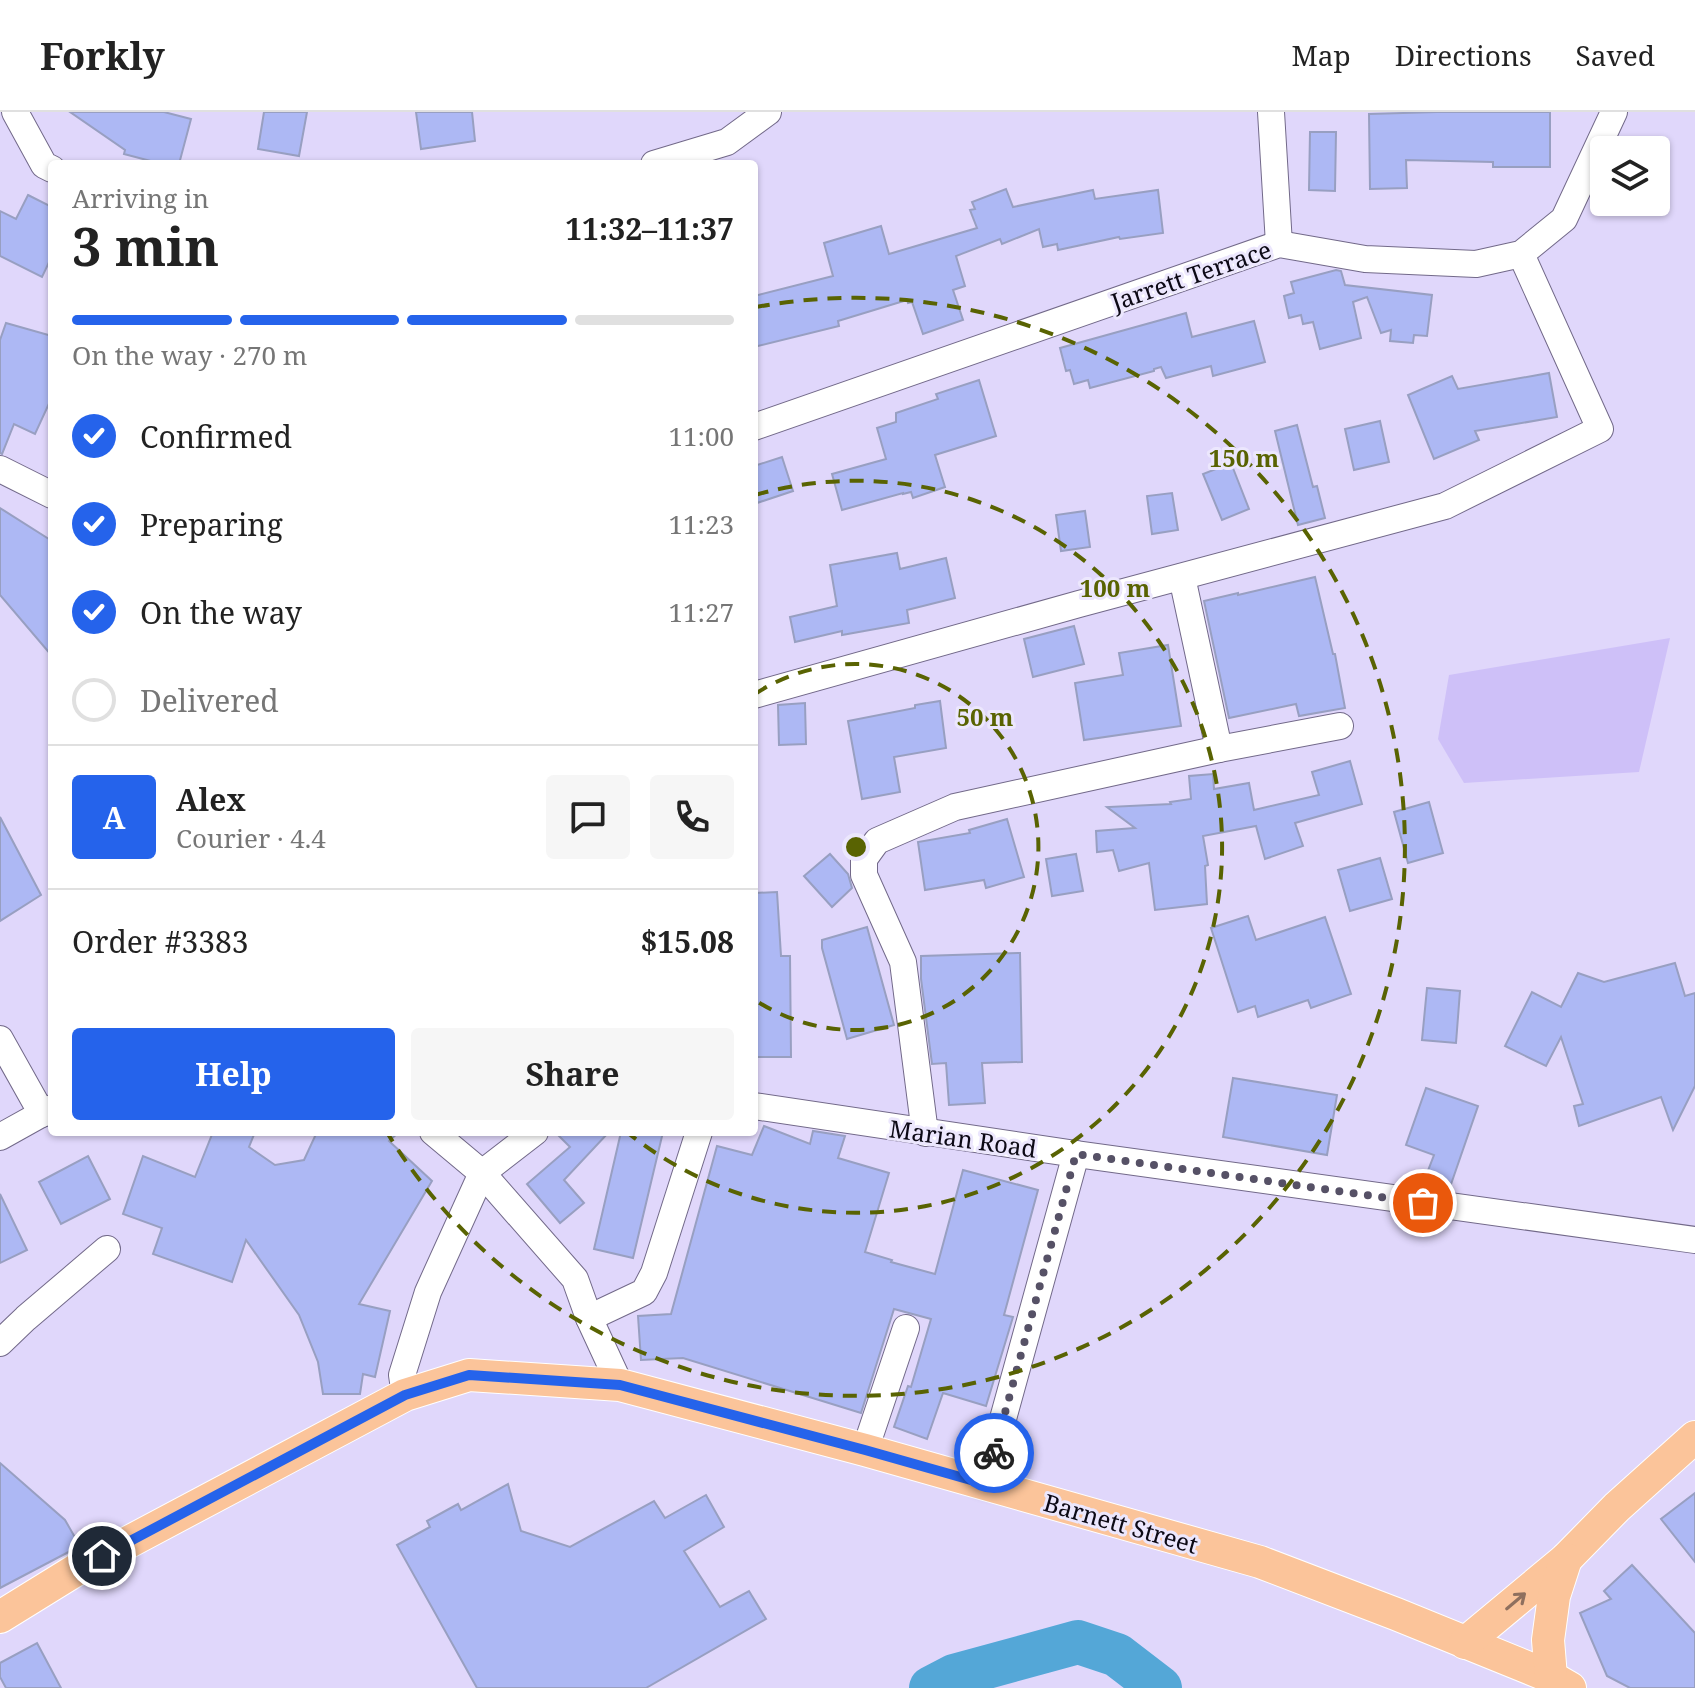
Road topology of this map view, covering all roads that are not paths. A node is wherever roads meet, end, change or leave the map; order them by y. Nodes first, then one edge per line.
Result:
1 (15, 112) edge
2 (768, 112) edge
3 (1271, 112) edge
4 (1614, 112) edge
5 (667, 160) edge
6 (48, 167) edge
7 (1279, 244) junction
8 (1521, 254) junction
9 (758, 426) edge
10 (0, 469) edge
11 (48, 493) edge
12 (1182, 577) junction
13 (758, 694) edge
14 (1340, 726) dead end
15 (1219, 749) junction
16 (0, 1039) edge
17 (758, 1107) edge
18 (47, 1111) edge
19 (925, 1133) junction
20 (438, 1136) edge
21 (530, 1136) edge
22 (698, 1136) edge
23 (0, 1137) edge
24 (1076, 1154) junction
25 (482, 1173) junction
26 (1695, 1240) edge
27 (107, 1249) dead end
28 (589, 1318) junction
29 (906, 1328) dead end
30 (0, 1343) edge
31 (620, 1385) junction
32 (405, 1395) junction
33 (1695, 1437) edge
34 (865, 1450) junction
35 (985, 1484) junction
36 (1566, 1559) junction
37 (2, 1615) edge
38 (1465, 1643) junction
39 (1561, 1682) edge

1 - 6 street
2 - 5 street
3 - 7 street
4 - 8 street, Jarrett Terrace
7 - 8 street, Jarrett Terrace
7 - 9 street, Jarrett Terrace
8 - 12 street
10 - 11 street
12 - 13 street
12 - 15 street
14 - 15 street
15 - 19 street
16 - 18 street
17 - 19 street, Marian Road
18 - 23 street
19 - 24 street, Marian Road
20 - 25 street
21 - 25 street
22 - 28 street
24 - 26 street, Marian Road
24 - 35 street
25 - 28 street
25 - 32 street
27 - 30 street
28 - 31 street
29 - 34 street
31 - 32 main road, Barnett Street
31 - 34 main road, Barnett Street
32 - 37 main road, Barnett Street
33 - 36 main road
34 - 35 main road, Barnett Street
35 - 38 main road, Barnett Street
38 -> 36 main road
36 - 39 main road
38 - 39 main road, Barnett Street

